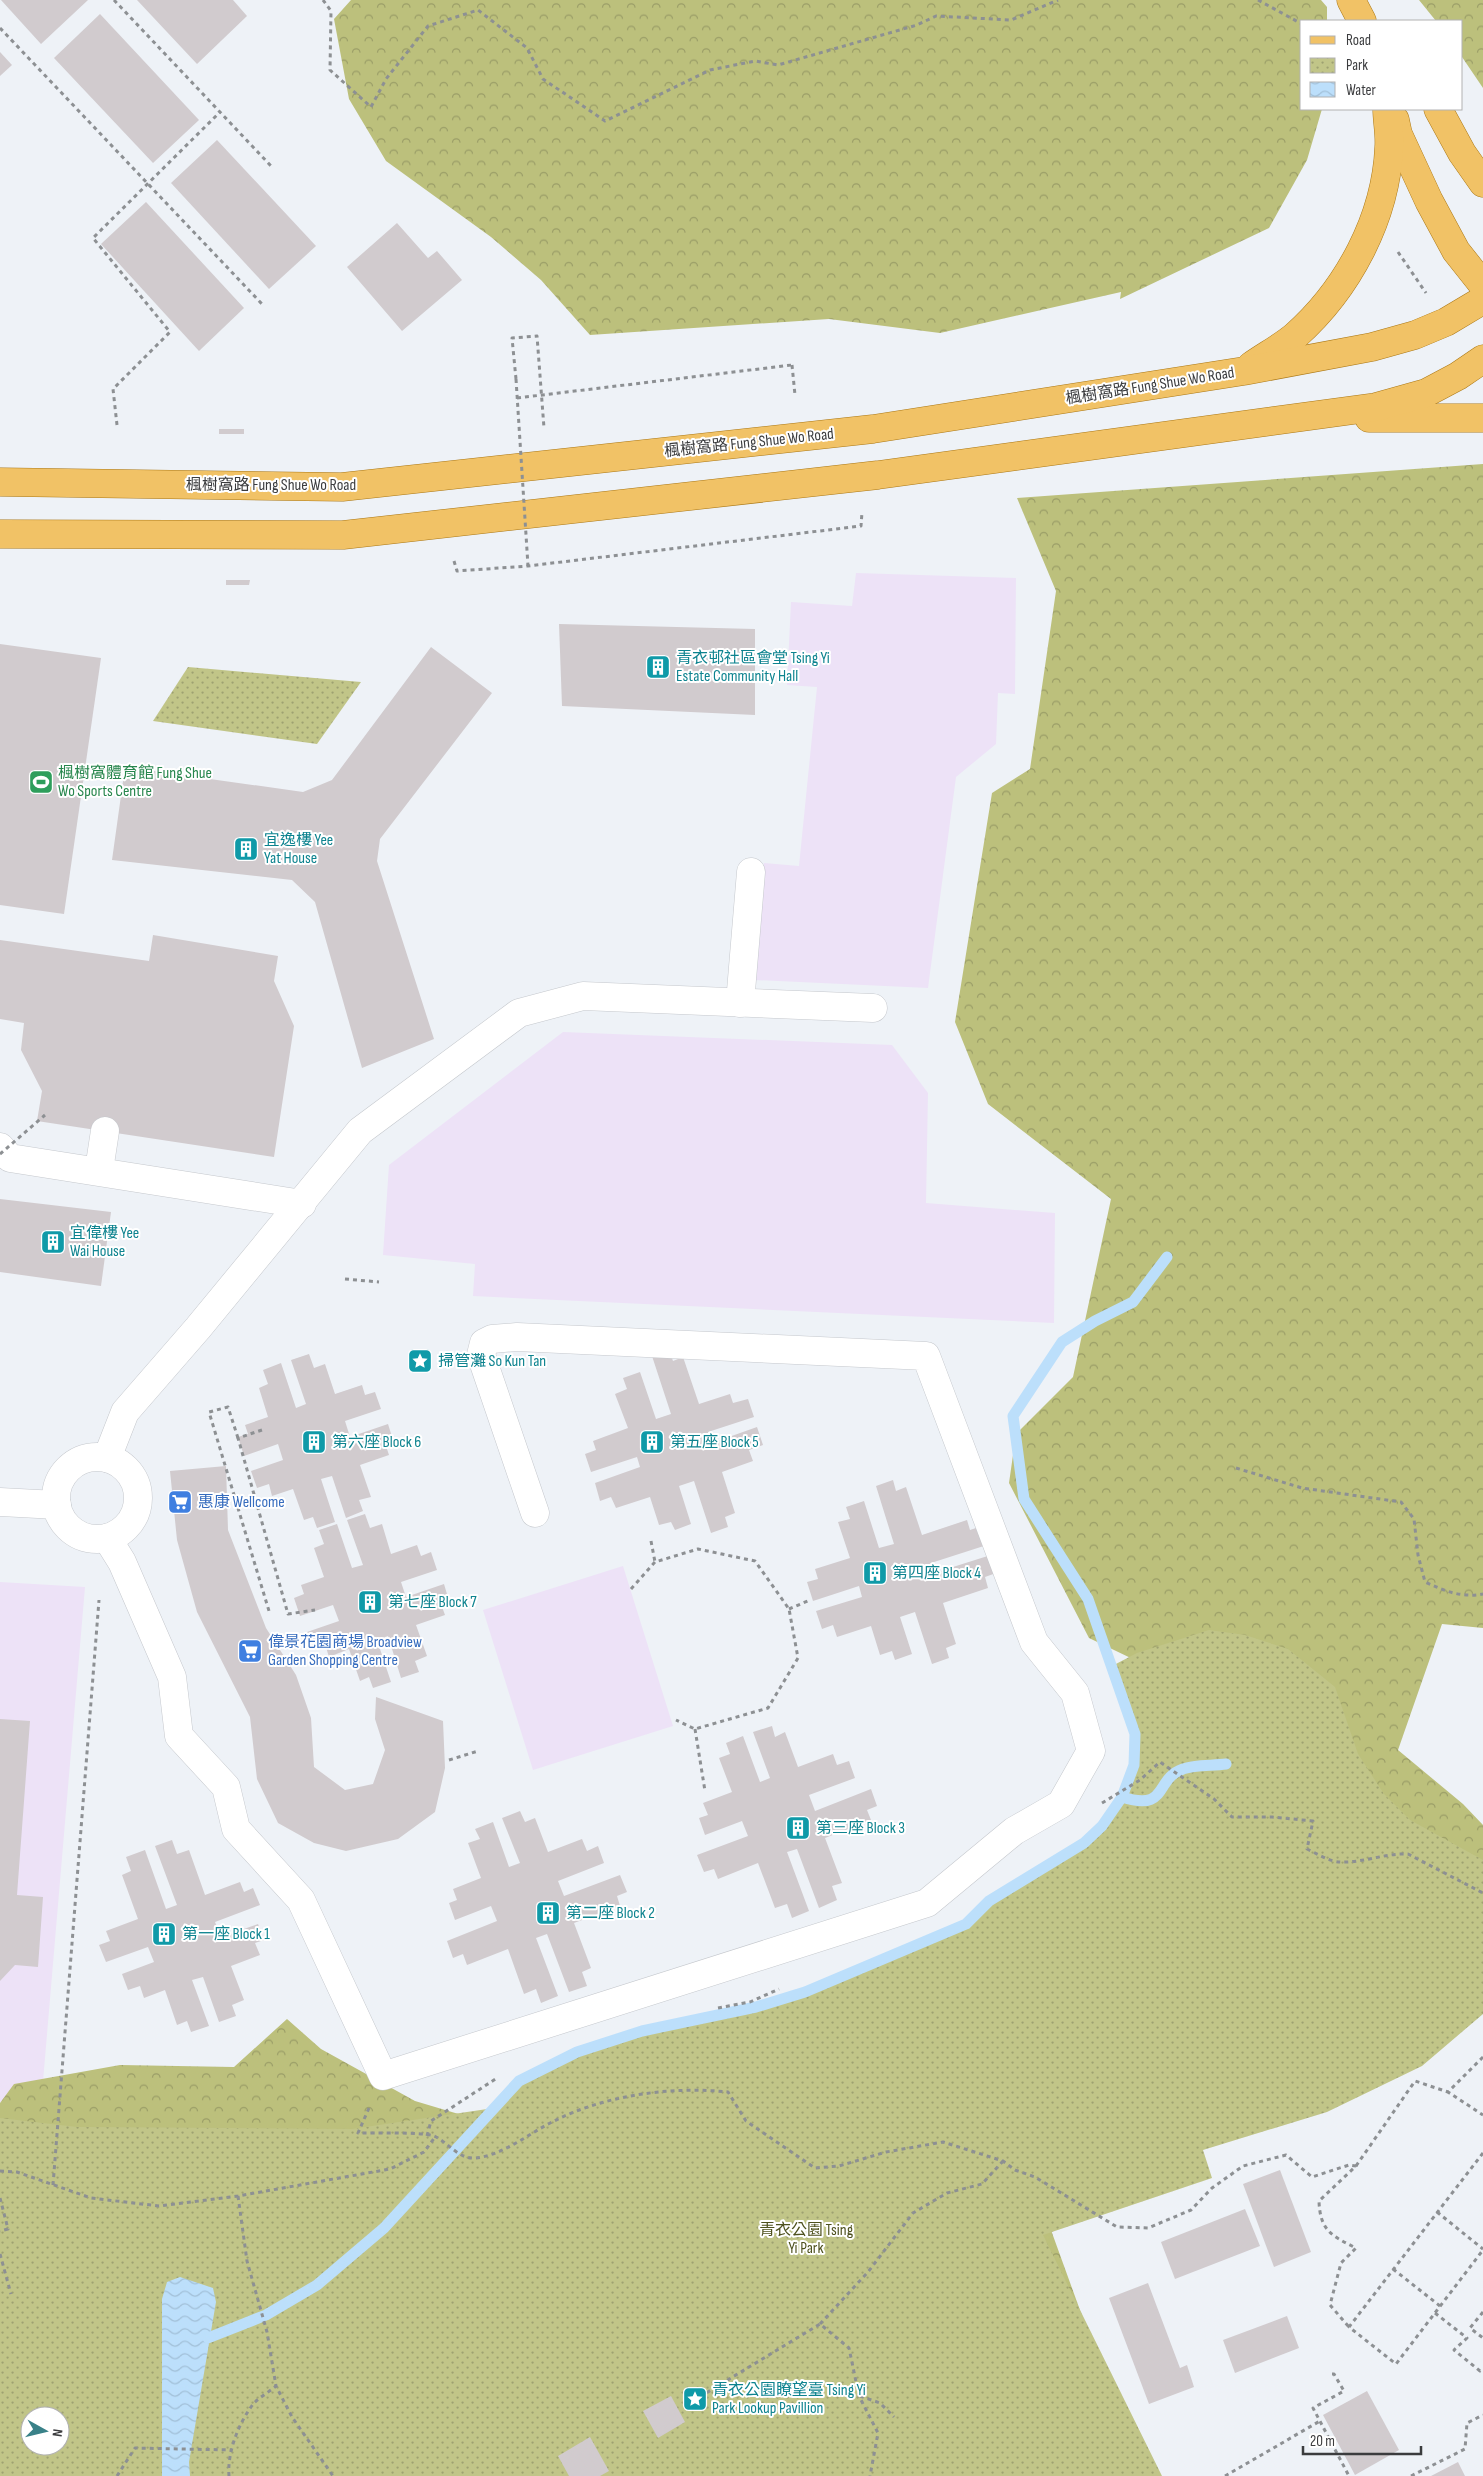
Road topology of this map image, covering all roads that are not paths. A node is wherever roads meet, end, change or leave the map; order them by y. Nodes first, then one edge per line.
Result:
1 (1351, 0) edge
2 (1361, 20) edge
3 (1386, 110) edge
4 (1392, 110) edge
5 (1439, 110) edge
6 (1483, 183) edge
7 (1483, 285) edge
8 (1483, 300) edge
9 (1483, 359) edge
10 (1244, 371) junction
11 (1483, 418) edge
12 (1298, 419) junction
13 (0, 482) edge
14 (0, 534) edge
15 (750, 872) dead end
16 (740, 1002) junction
17 (873, 1008) dead end
18 (105, 1131) dead end
19 (0, 1147) edge
20 (99, 1170) junction
21 (302, 1204) junction
22 (107, 1458) junction
23 (0, 1502) edge
24 (57, 1505) junction
25 (535, 1513) dead end
26 (107, 1538) junction

1 - 2 main road
3 - 10 main road
4 - 7 main road
5 - 6 main road
8 - 10 main road, 楓樹窩路 Fung Shue Wo Road
9 - 12 main road
10 - 13 main road, 楓樹窩路 Fung Shue Wo Road
11 - 12 main road
12 - 14 main road
15 - 16 street
16 - 17 street
16 - 21 street
18 - 20 street
19 - 20 street
20 - 21 street
21 - 22 street
22 - 24 street
22 - 26 street
23 - 24 street
24 - 26 street
25 - 26 street

